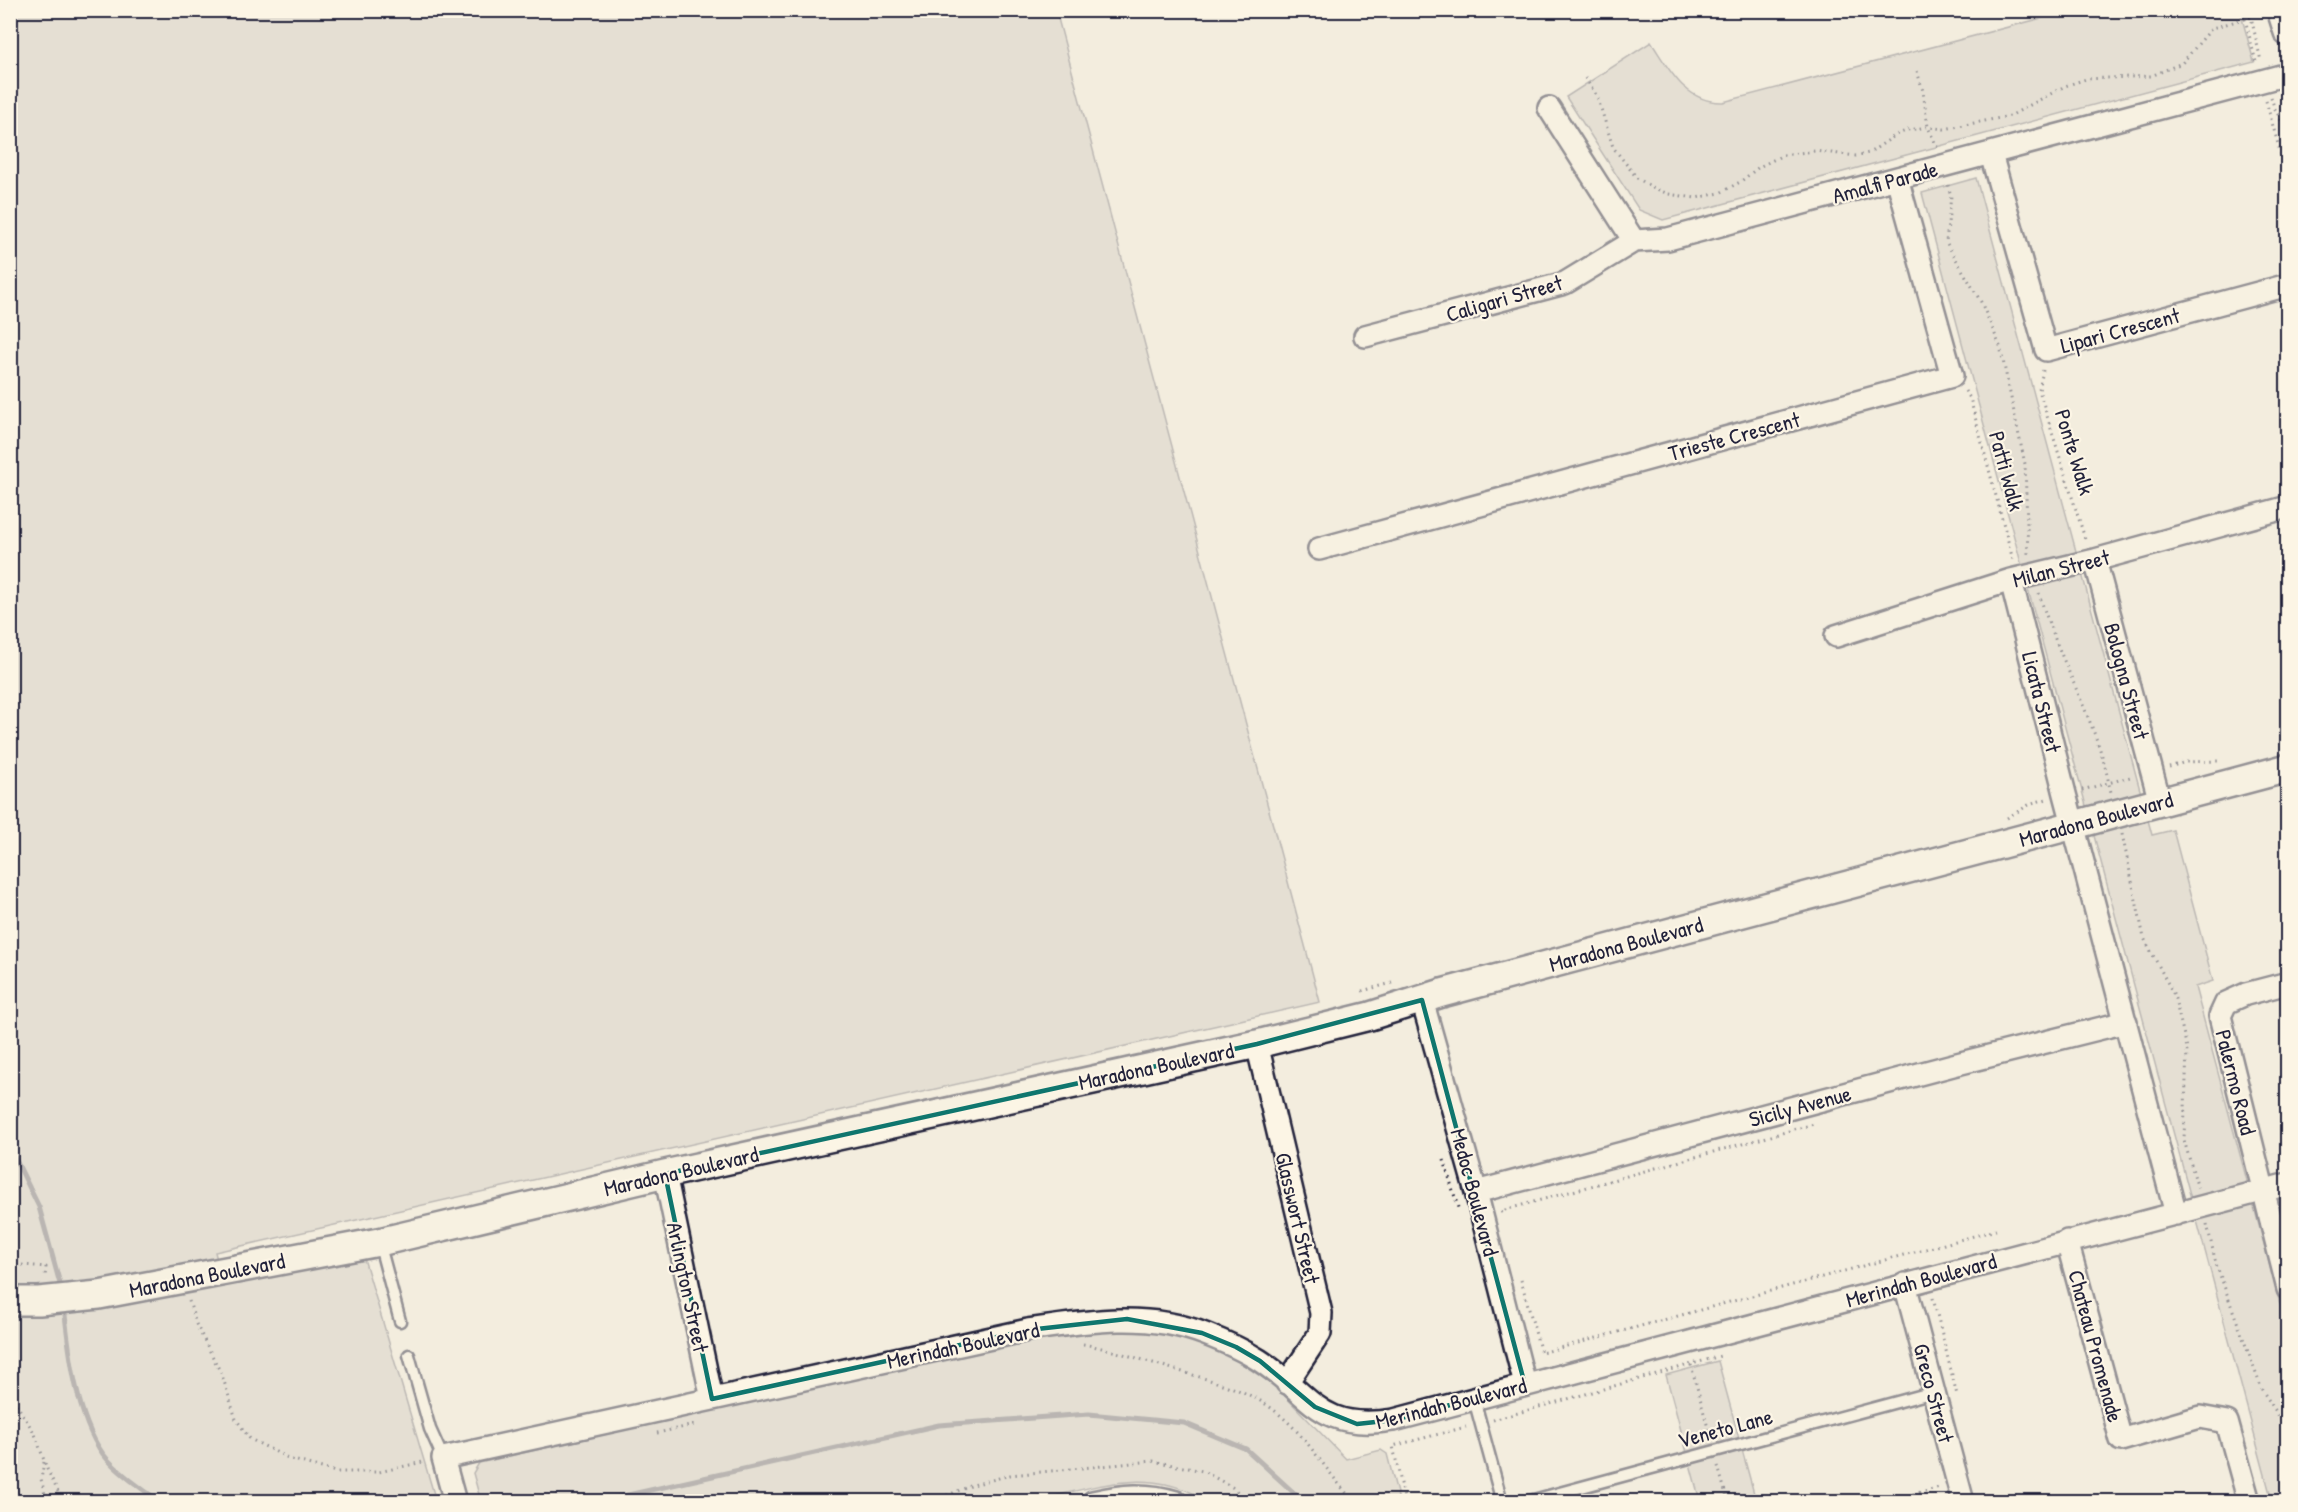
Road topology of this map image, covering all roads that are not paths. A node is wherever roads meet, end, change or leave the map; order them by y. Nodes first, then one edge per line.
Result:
1 (2282, 10) edge
2 (2288, 32) edge
3 (2288, 74) edge
4 (1549, 108) dead end
5 (1990, 154) junction
6 (1897, 178) junction
7 (1634, 241) junction
8 (2288, 285) edge
9 (1365, 336) dead end
10 (2288, 507) edge
11 (1319, 549) dead end
12 (2095, 560) junction
13 (2011, 580) junction
14 (1836, 636) dead end
15 (2288, 768) edge
16 (2160, 802) junction
17 (2073, 825) junction
18 (2288, 983) edge
19 (1422, 1000) junction
20 (2126, 1022) junction
21 (1257, 1044) junction
22 (665, 1174) junction
23 (2288, 1184) edge
24 (2262, 1191) junction
25 (1476, 1192) junction
26 (2176, 1214) junction
27 (2067, 1241) junction
28 (379, 1242) junction
29 (1905, 1284) junction
30 (2288, 1289) edge
31 (10, 1301) edge
32 (400, 1321) dead end
33 (409, 1355) dead end
34 (1287, 1383) junction
35 (1525, 1385) junction
36 (1934, 1392) junction
37 (712, 1399) junction
38 (1474, 1399) junction
39 (442, 1458) junction
40 (1502, 1501) edge
41 (455, 1502) edge
42 (1093, 1502) edge
43 (1176, 1502) edge
44 (1526, 1502) edge
45 (1963, 1502) edge
46 (2249, 1502) edge

1 - 2 street
3 - 5 street, Amalfi Parade
4 - 7 street
5 - 6 street, Amalfi Parade
5 - 8 street, Lipari Crescent
6 - 7 street, Amalfi Parade
6 - 11 street, Trieste Crescent
7 - 9 street, Caligari Street
10 - 12 street, Milan Street
12 - 13 street, Milan Street
12 - 16 street, Bologna Street
13 - 14 street, Milan Street
13 - 17 street, Licata Street
15 - 16 street, Maradona Boulevard
16 - 17 street, Maradona Boulevard
17 - 19 street, Maradona Boulevard
17 - 20 street, Licata Street
18 - 24 street, Palermo Road
19 - 21 street, Maradona Boulevard
19 - 25 street, Medoc Boulevard
20 - 25 street, Sicily Avenue
20 - 26 street, Licata Street
21 - 22 street, Maradona Boulevard
21 - 34 street, Glasswort Street
22 - 28 street, Maradona Boulevard
22 - 37 street, Arlington Street
23 - 24 street, Merindah Boulevard
24 - 26 street, Merindah Boulevard
24 - 30 street, Palermo Road
25 - 35 street, Medoc Boulevard
26 - 27 street, Merindah Boulevard
27 - 29 street, Merindah Boulevard
27 - 46 street, Chateau Promenade
28 - 31 street, Maradona Boulevard
28 - 32 lane
29 - 35 street, Merindah Boulevard
29 - 36 street, Greco Street
33 - 39 lane
34 - 37 street, Merindah Boulevard
34 - 38 street, Merindah Boulevard
35 - 38 street, Merindah Boulevard
36 - 44 lane, Veneto Lane
36 - 45 street, Greco Street
37 - 39 street, Merindah Boulevard
38 - 40 lane
39 - 41 street
42 - 43 street

